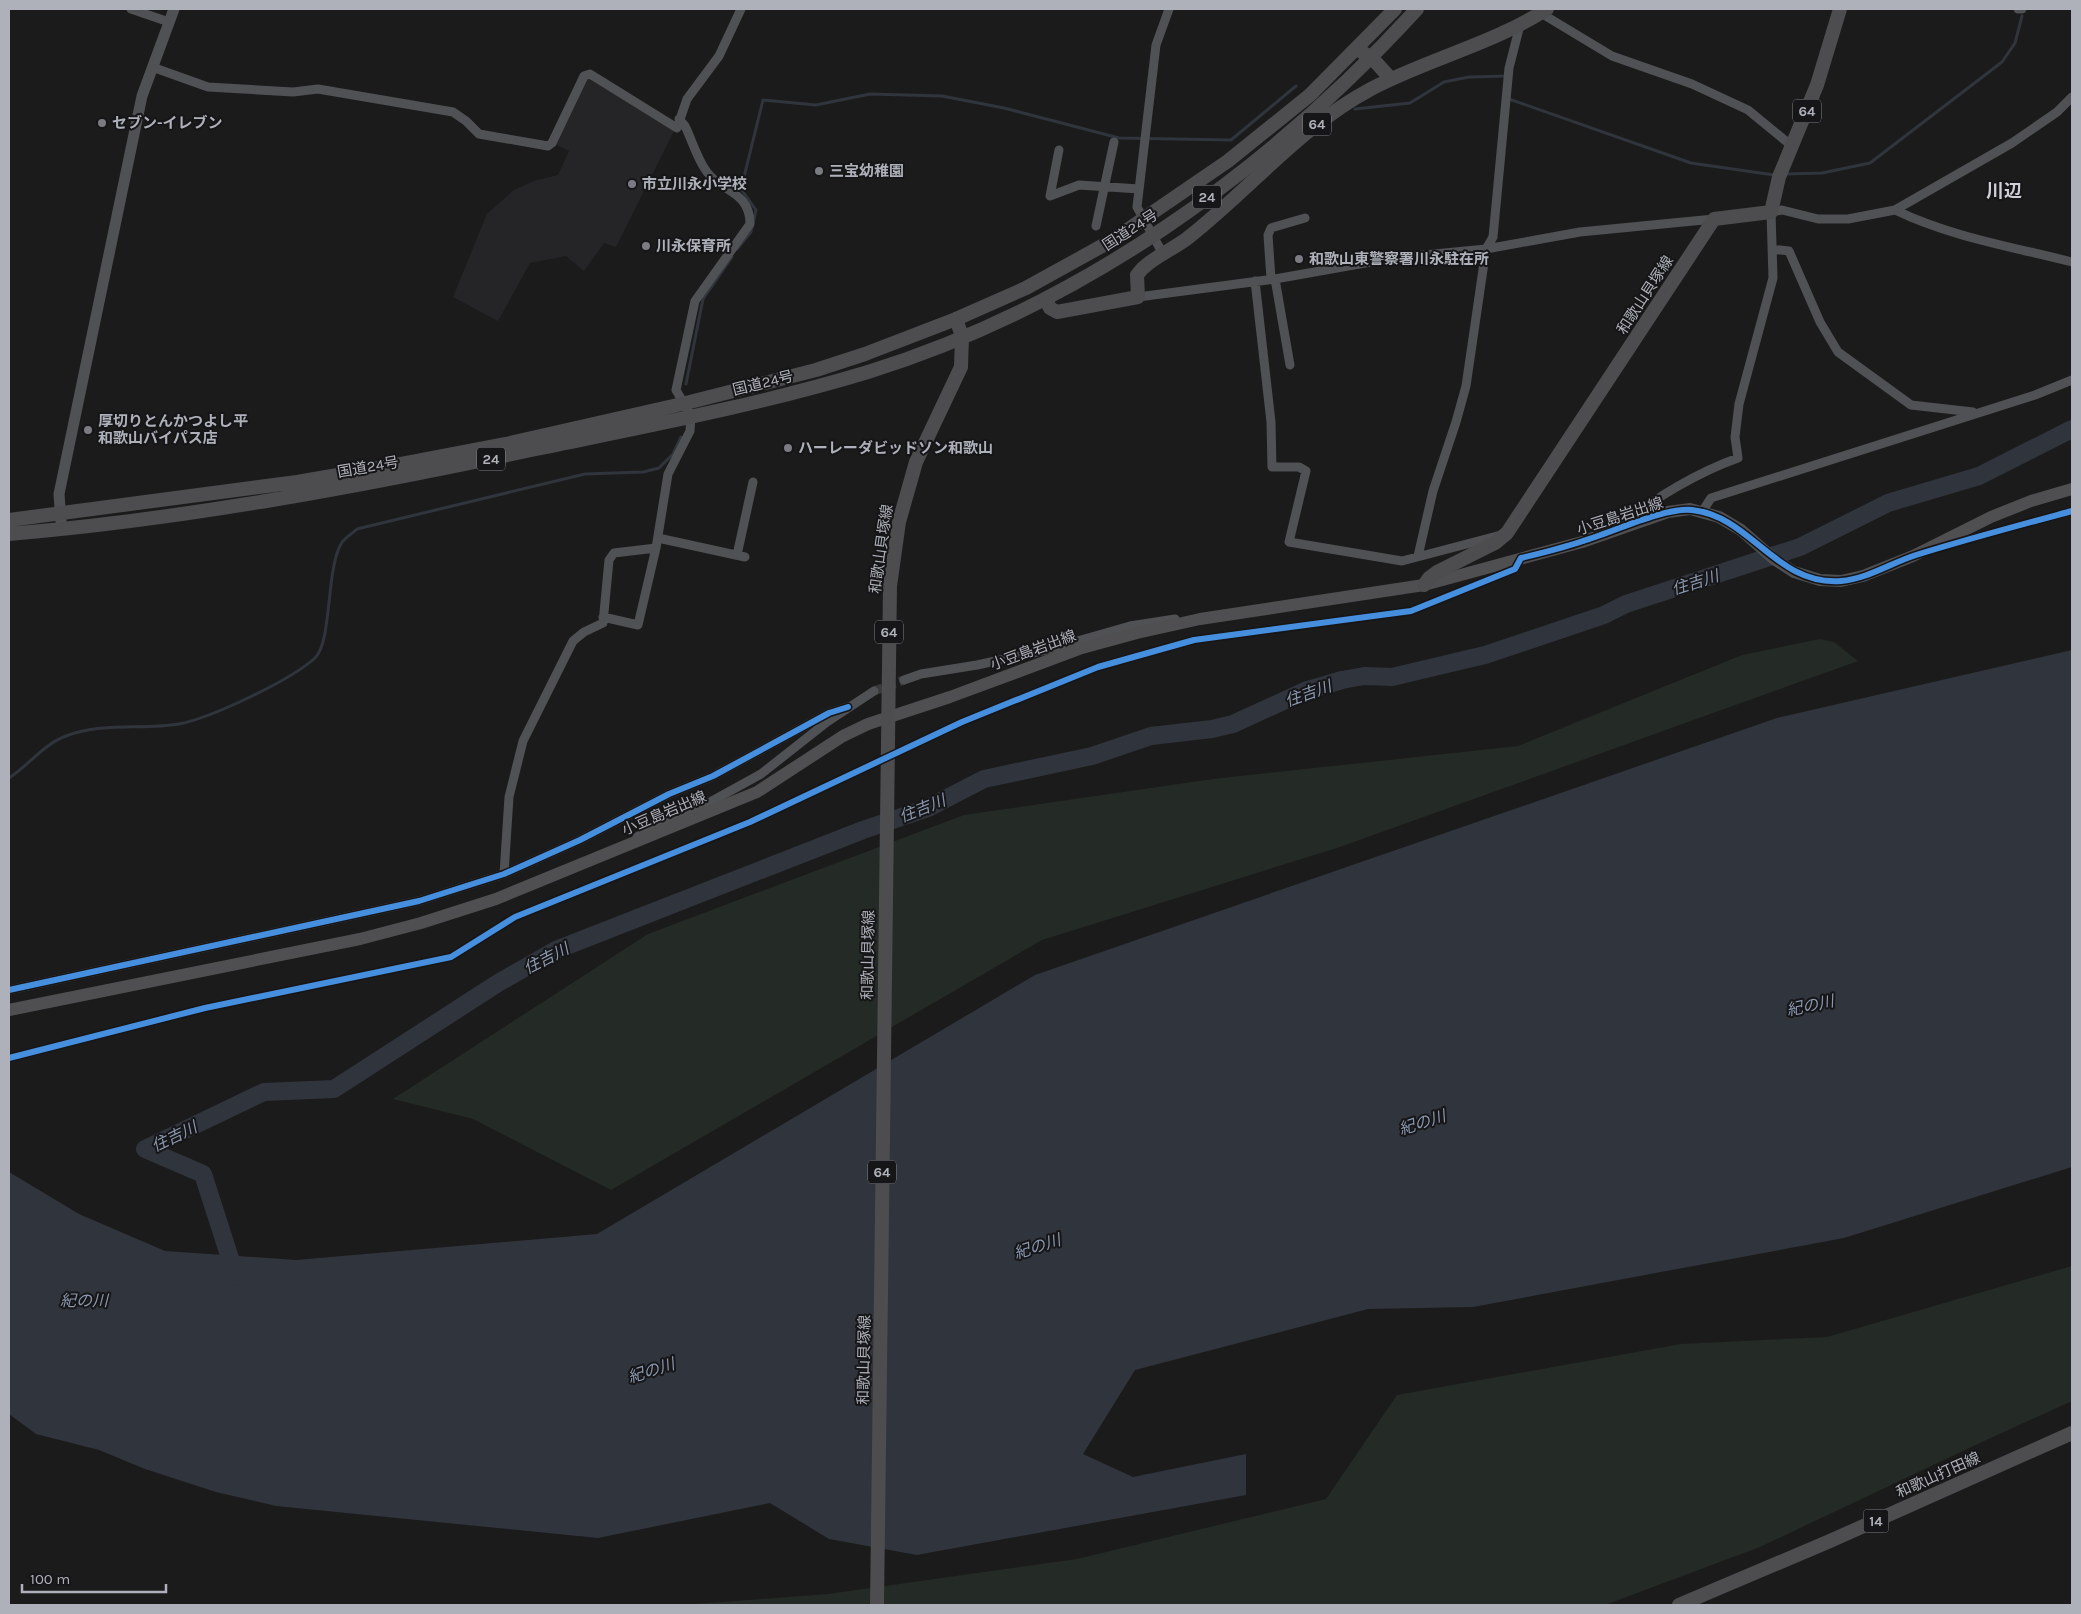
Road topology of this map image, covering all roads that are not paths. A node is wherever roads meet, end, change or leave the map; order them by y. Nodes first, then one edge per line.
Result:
1 (132, 9) edge
2 (174, 9) edge
3 (741, 9) edge
4 (1169, 9) edge
5 (1395, 9) edge
6 (1417, 9) edge
7 (2018, 9) edge
8 (2022, 9) edge
9 (1541, 10) edge
10 (1836, 10) edge
11 (169, 22) junction
12 (1520, 24) junction
13 (1357, 49) junction
14 (1372, 58) junction
15 (152, 67) junction
16 (1391, 79) junction
17 (2072, 97) edge
18 (680, 119) junction
19 (1114, 142) dead end
20 (1794, 144) junction
21 (1060, 150) dead end
22 (1104, 186) junction
23 (1139, 189) junction
24 (1895, 210) junction
25 (1771, 212) junction
26 (1305, 218) dead end
27 (1143, 219) junction
28 (1714, 219) junction
29 (1096, 226) dead end
30 (1152, 237) junction
31 (1486, 249) junction
32 (1772, 249) junction
33 (1163, 254) junction
34 (2072, 262) edge
35 (1273, 279) junction
36 (1255, 281) junction
37 (1138, 297) junction
38 (1046, 300) junction
39 (956, 319) junction
40 (962, 336) junction
41 (1290, 365) dead end
42 (2072, 380) edge
43 (682, 404) junction
44 (1975, 412) junction
45 (690, 416) junction
46 (752, 482) dead end
47 (2072, 489) edge
48 (1702, 512) junction
49 (60, 513) junction
50 (9, 520) edge
51 (1623, 528) junction
52 (62, 530) junction
53 (1507, 533) junction
54 (9, 534) edge
55 (658, 538) junction
56 (656, 548) junction
57 (1418, 556) junction
58 (1424, 585) junction
59 (603, 617) junction
60 (1200, 619) junction
61 (904, 680) tunnel mouth
62 (874, 691) tunnel mouth
63 (848, 707) junction
64 (888, 717) junction
65 (614, 852) junction
66 (504, 874) junction
67 (9, 990) edge
68 (9, 1010) edge
69 (2072, 1433) edge
70 (877, 1605) edge
71 (1679, 1605) edge

1 - 11 street
2 - 11 street
3 - 18 street
4 - 23 street
5 - 13 main road, 国道24号 / 24
6 - 14 main road, 国道24号 / 24
7 - 8 street
9 - 12 main road, 64
9 - 20 street
10 - 20 main road, 64
11 - 15 street
12 - 16 main road, 64
12 - 31 street
13 - 14 main road
13 - 27 main road, 国道24号 / 24
14 - 16 main road
14 - 30 main road, 国道24号 / 24
15 - 18 street
15 - 49 street
16 - 33 main road, 64
17 - 24 street
18 - 43 street
19 - 22 street
20 - 25 main road, 64
21 - 22 street
22 - 23 street
22 - 29 street
23 - 27 street
24 - 25 street
24 - 34 street
25 - 28 main road
25 - 32 street
26 - 35 street
27 - 30 street
27 - 39 main road, 国道24号 / 24
28 - 31 street
28 - 53 main road, 和歌山貝塚線
30 - 33 street
30 - 38 main road, 国道24号 / 24
31 - 35 street
31 - 57 street
32 - 44 street
32 - 51 street
33 - 37 main road, 64
35 - 36 street
35 - 41 street
36 - 37 street
36 - 57 street
37 - 38 main road
38 - 40 main road, 国道24号 / 24
39 - 40 main road, 和歌山貝塚線 / 64
39 - 43 main road, 国道24号 / 24
40 - 45 main road, 国道24号 / 24
40 - 64 main road, 和歌山貝塚線 / 64
42 - 44 street
43 - 45 street
43 - 49 main road, 国道24号 / 24
44 - 48 street
45 - 52 main road, 国道24号 / 24
45 - 55 street
46 - 55 street
47 - 48 main road, 小豆島岩出線
48 - 51 main road, 小豆島岩出線
49 - 50 main road, 国道24号 / 24
49 - 52 street
51 - 58 main road, 小豆島岩出線
52 - 54 main road, 国道24号 / 24
53 - 57 street
53 - 58 main road, 和歌山貝塚線
55 - 56 street
56 - 59 street
56 - 59 street
58 - 60 main road, 小豆島岩出線
59 - 66 street
60 - 61 street
60 - 64 main road, 小豆島岩出線
62 - 63 street
63 - 65 street
63 - 66 street
64 - 65 main road, 小豆島岩出線
64 - 70 main road, 和歌山貝塚線 / 64
65 - 68 main road, 小豆島岩出線
66 - 67 street
69 - 71 main road, 和歌山打田線 / 14

